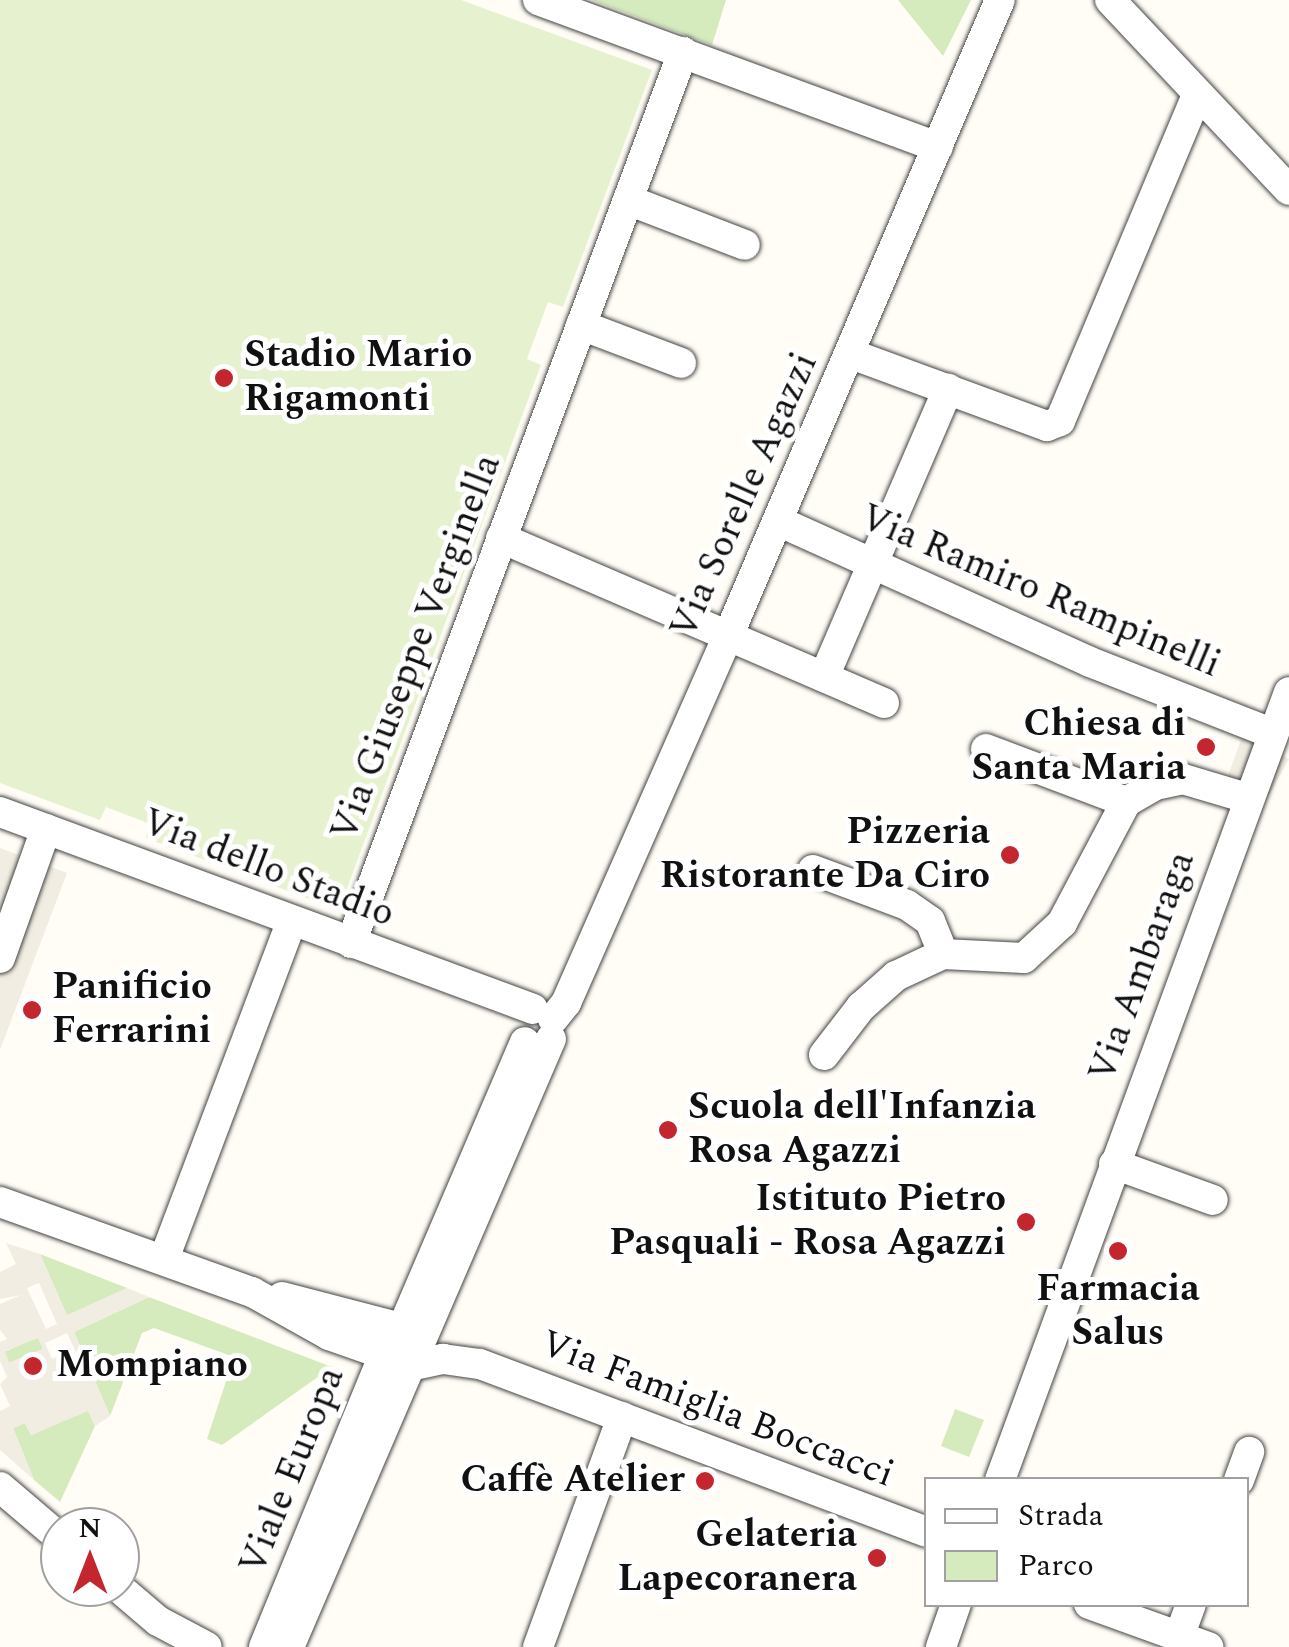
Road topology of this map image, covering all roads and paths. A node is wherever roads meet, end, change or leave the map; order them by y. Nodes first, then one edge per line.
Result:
1 (538, 0) edge
2 (1000, 0) edge
3 (1110, 0) edge
4 (683, 52) junction
5 (1196, 96) junction
6 (938, 147) junction
7 (1289, 190) edge
8 (628, 200) junction
9 (745, 245) dead end
10 (580, 325) junction
11 (851, 354) junction
12 (681, 363) dead end
13 (948, 390) junction
14 (778, 521) junction
15 (501, 538) junction
16 (874, 563) junction
17 (729, 634) junction
18 (824, 677) junction
19 (1289, 692) edge
20 (884, 703) dead end
21 (1276, 740) edge
22 (986, 748) dead end
23 (1247, 798) junction
24 (1126, 802) junction
25 (0, 812) edge
26 (46, 829) junction
27 (813, 870) dead end
28 (292, 921) junction
29 (351, 943) junction
30 (943, 954) junction
31 (0, 958) edge
32 (531, 1024) junction
33 (824, 1055) dead end
34 (1114, 1164) junction
35 (1214, 1200) dead end
36 (0, 1202) edge
37 (164, 1259) junction
38 (404, 1339) junction
39 (414, 1364) junction
40 (480, 1364) junction
41 (622, 1417) junction
42 (1001, 1477) edge
43 (0, 1487) edge
44 (40, 1521) edge
45 (924, 1531) edge
46 (138, 1607) edge
47 (955, 1607) edge
48 (1097, 1607) edge
49 (1190, 1607) edge
50 (164, 1634) edge
51 (1179, 1637) junction
52 (207, 1647) edge
53 (264, 1647) edge
54 (288, 1647) edge
55 (538, 1647) edge
56 (941, 1647) edge
57 (1208, 1647) edge

1 - 4 street
2 - 6 street, Via Sorelle Agazzi
3 - 5 street
4 - 6 street
4 - 8 street, Via Giuseppe Verginella
5 - 7 street
5 - 13 street
6 - 11 street, Via Sorelle Agazzi
8 - 9 street
8 - 10 street, Via Giuseppe Verginella
10 - 12 street
10 - 15 street, Via Giuseppe Verginella
11 - 13 street
11 - 14 street, Via Sorelle Agazzi
13 - 16 street
14 - 16 street, Via Ramiro Rampinelli
14 - 17 street, Via Sorelle Agazzi
15 - 17 street
15 - 29 street, Via Giuseppe Verginella
16 - 18 street
16 - 21 street, Via Ramiro Rampinelli
17 - 18 street
17 - 32 street, Via Sorelle Agazzi
18 - 20 street
19 - 21 street, Via Ambaraga
21 - 23 street, Via Ambaraga
22 - 24 street
23 - 24 street
23 - 34 street, Via Ambaraga
24 - 30 street
25 - 26 street, Via dello Stadio
26 - 28 street, Via dello Stadio
26 - 31 street
27 - 30 street
28 - 29 street, Via dello Stadio
28 - 37 street
29 - 32 street, Via dello Stadio
30 - 33 street
32 - 38 street, Via Sorelle Agazzi
34 - 35 street
34 - 42 street, Via Ambaraga
36 - 37 street, Via Famiglia Boccacci
37 - 38 street, Via Famiglia Boccacci
38 - 39 street, Via Famiglia Boccacci
38 - 40 street, Via Famiglia Boccacci
38 - 53 street, Viale Europa
39 - 40 street, Via Famiglia Boccacci
39 - 54 street, Viale Europa
40 - 41 street, Via Famiglia Boccacci
41 - 45 street, Via Famiglia Boccacci
41 - 55 street
43 - 44 street
46 - 50 street
47 - 56 street
48 - 51 street
49 - 51 street
50 - 52 street
51 - 57 street

